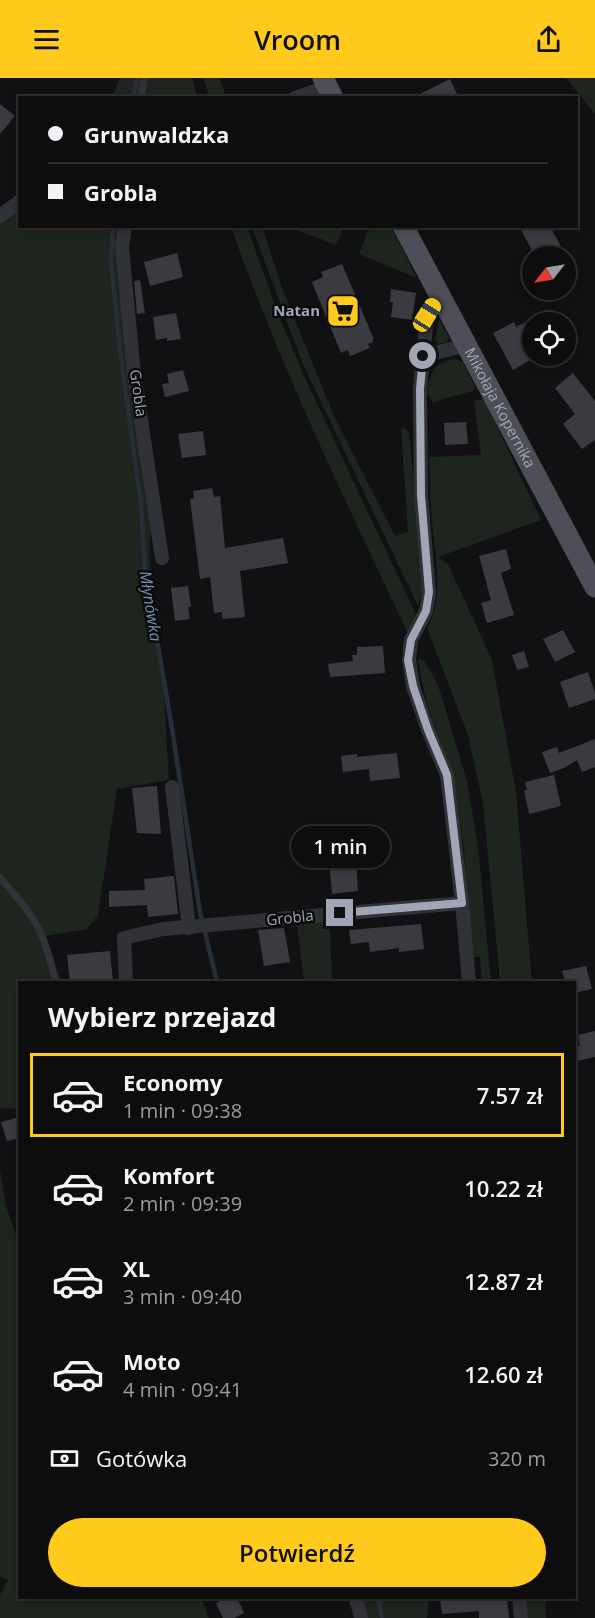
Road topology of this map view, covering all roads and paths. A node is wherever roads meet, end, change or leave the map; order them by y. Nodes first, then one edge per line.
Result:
1 (144, 78) edge
2 (328, 87) edge
3 (141, 96) edge
4 (301, 96) edge
5 (18, 202) edge
6 (0, 216) edge
7 (124, 228) edge
8 (404, 228) edge
9 (440, 294) junction
10 (467, 345) junction
11 (423, 356) junction
12 (162, 558) dead end
13 (595, 587) edge
14 (172, 787) dead end
15 (0, 878) edge
16 (462, 903) junction
17 (189, 928) junction
18 (56, 981) edge
19 (126, 981) edge
20 (469, 981) edge
21 (356, 1599) edge
22 (519, 1599) edge
23 (361, 1618) edge
24 (521, 1618) edge

1 - 3 lane
2 - 4 street
5 - 6 street
7 - 12 street, Grobla
8 - 9 main road, Mikołaja Kopernika
9 - 10 main road, Mikołaja Kopernika
9 - 11 street
10 - 11 street
10 - 13 main road, Mikołaja Kopernika
11 - 16 street
14 - 17 street
15 - 18 lane
16 - 17 street, Grobla
16 - 20 street
17 - 19 street, Grobla
21 - 23 street
22 - 24 street

